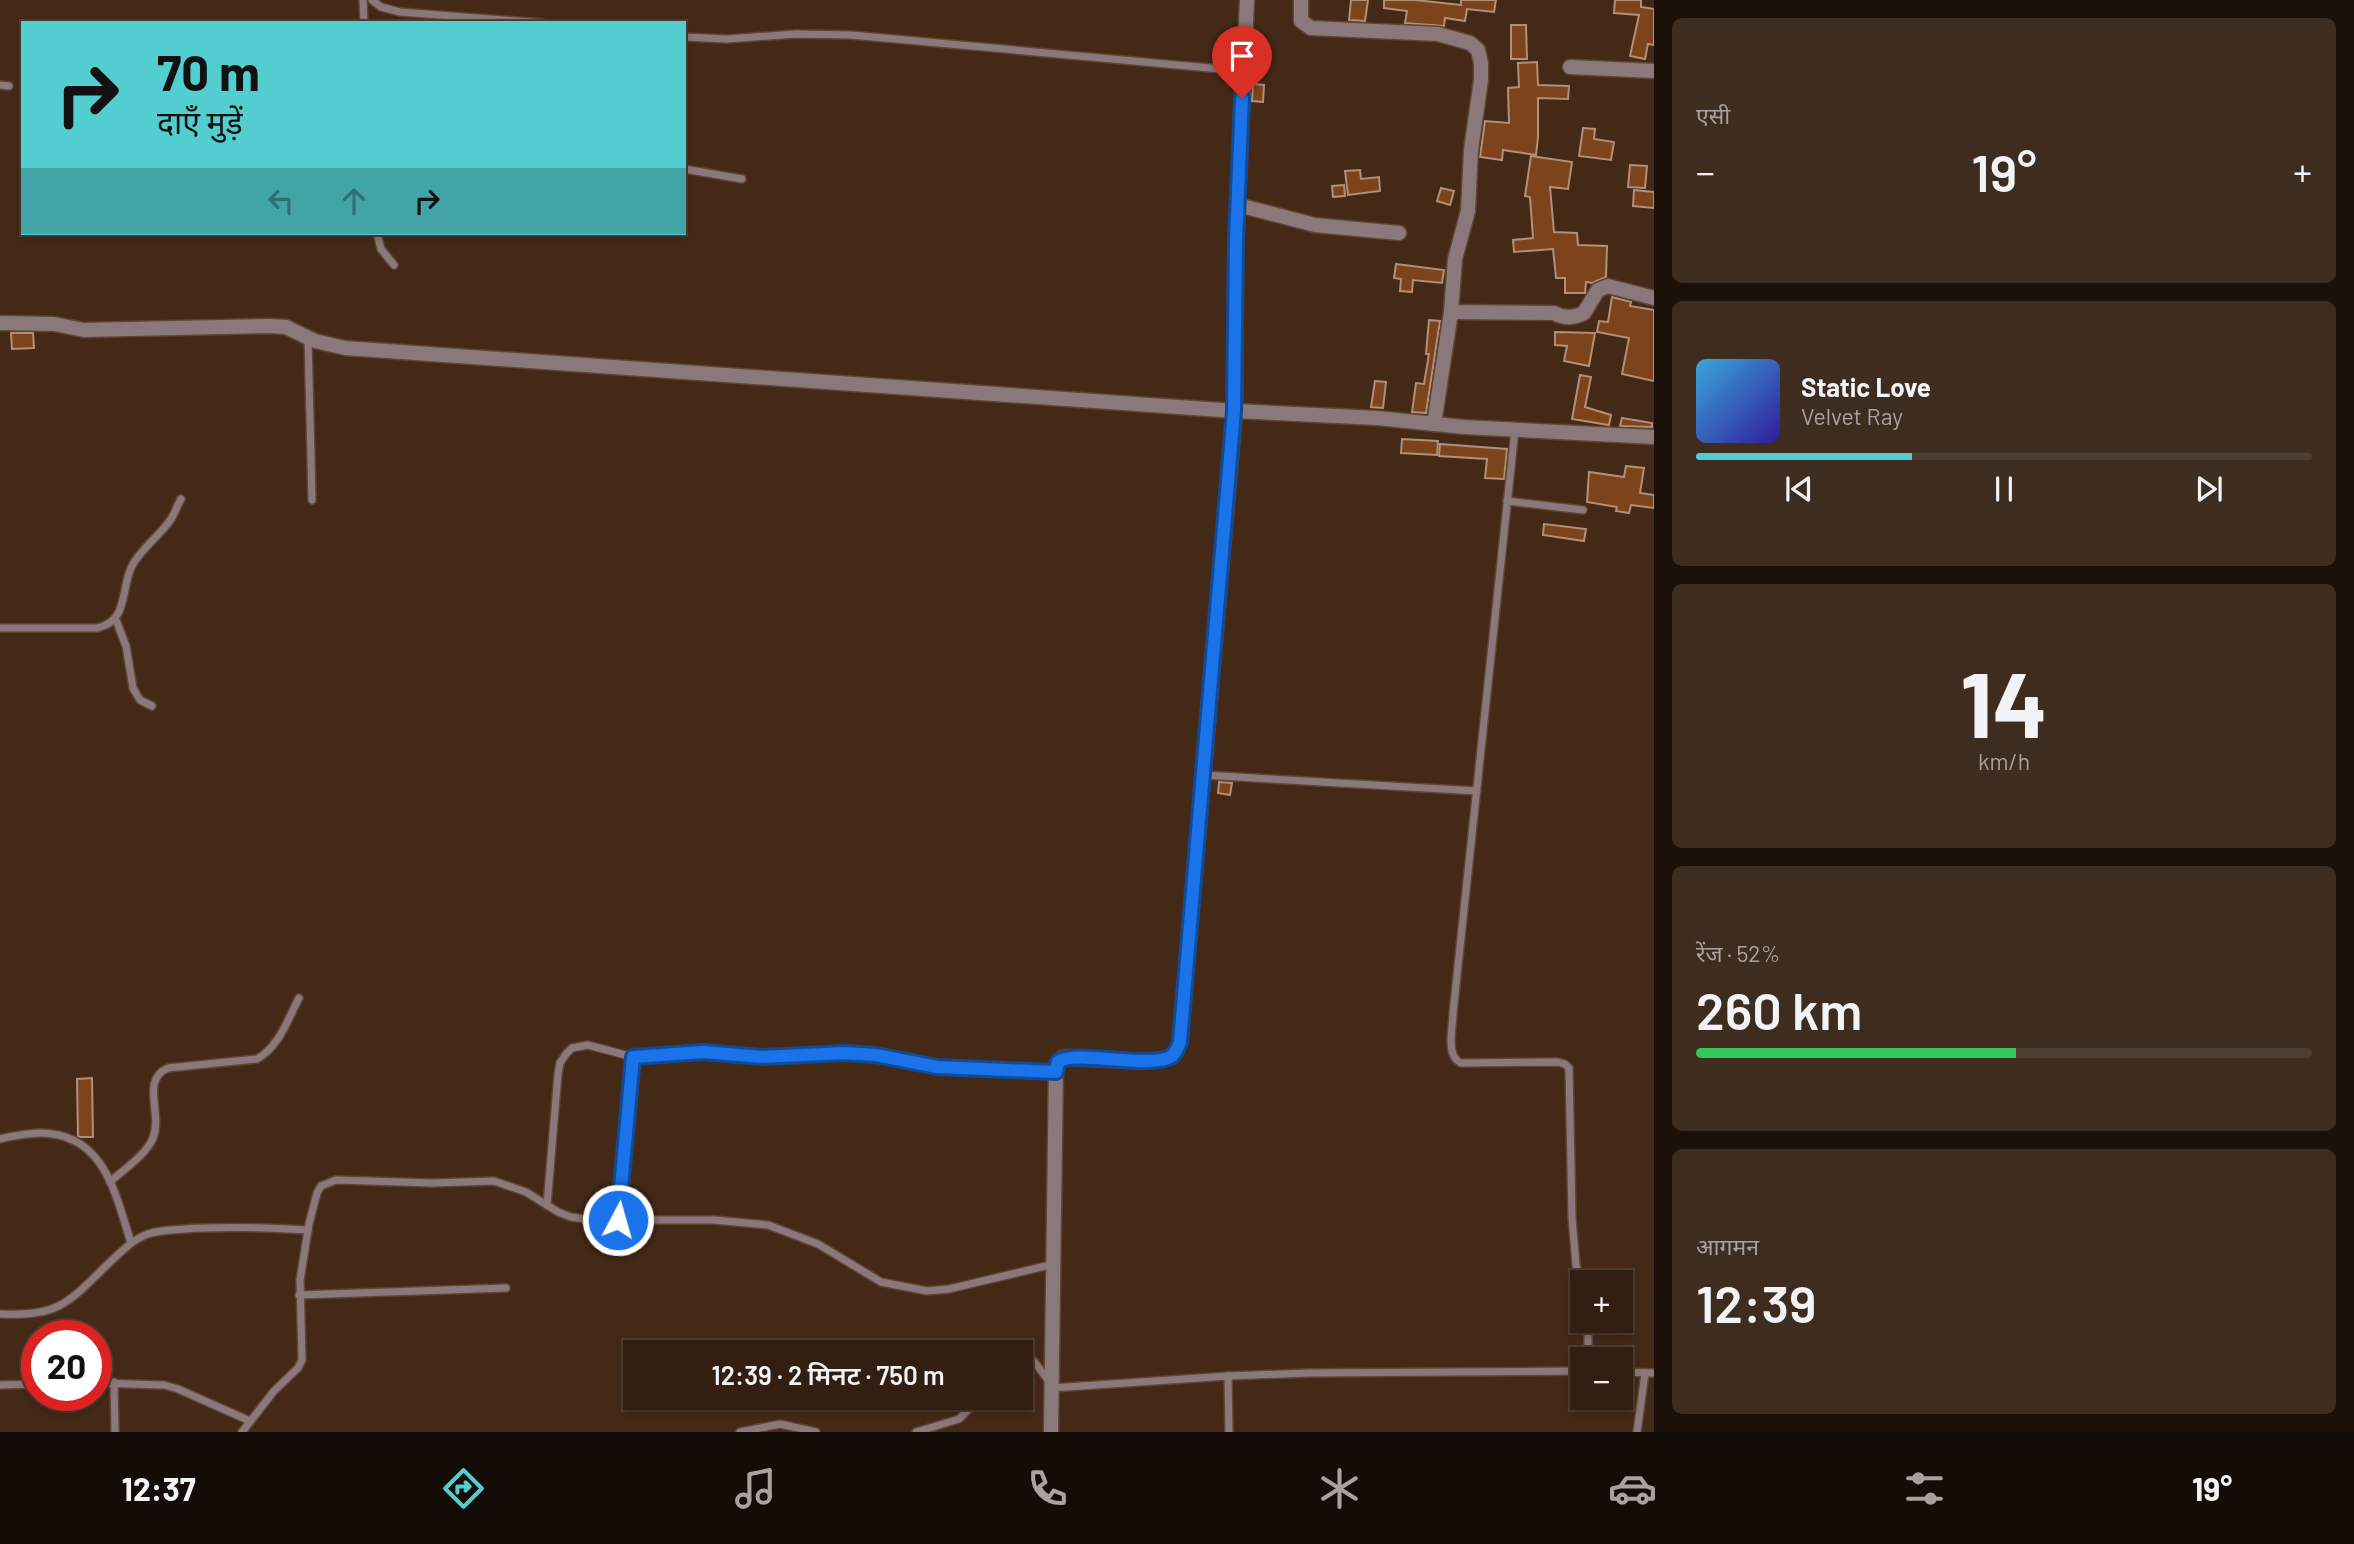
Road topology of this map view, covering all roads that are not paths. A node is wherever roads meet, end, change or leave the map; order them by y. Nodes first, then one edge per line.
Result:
1 (363, 0) edge
2 (372, 0) edge
3 (1247, 0) edge
4 (1300, 0) edge
5 (364, 21) edge
6 (517, 21) edge
7 (686, 37) edge
8 (1570, 67) dead end
9 (1243, 71) junction
10 (1654, 71) edge
11 (686, 169) edge
12 (742, 179) dead end
13 (1238, 205) junction
14 (1399, 233) dead end
15 (378, 235) edge
16 (394, 265) dead end
17 (1654, 298) edge
18 (1451, 312) junction
19 (0, 323) edge
20 (308, 337) junction
21 (1234, 411) junction
22 (1434, 424) junction
23 (1515, 430) junction
24 (1654, 437) edge
25 (181, 499) dead end
26 (312, 500) dead end
27 (1507, 501) junction
28 (1583, 510) dead end
29 (116, 620) junction
30 (0, 628) edge
31 (152, 706) dead end
32 (1203, 775) junction
33 (1477, 791) junction
34 (299, 998) dead end
35 (633, 1057) junction
36 (1056, 1072) junction
37 (0, 1139) edge
38 (110, 1182) junction
39 (547, 1205) junction
40 (618, 1220) junction
41 (308, 1230) junction
42 (131, 1243) junction
43 (1054, 1264) junction
44 (1577, 1270) edge
45 (506, 1288) dead end
46 (299, 1295) junction
47 (0, 1314) edge
48 (1033, 1361) edge
49 (1570, 1371) edge
50 (1650, 1373) edge
51 (1228, 1376) junction
52 (114, 1382) joint
53 (21, 1384) edge
54 (0, 1385) edge
55 (1052, 1387) junction
56 (968, 1410) edge
57 (250, 1421) junction
58 (115, 1432) edge
59 (242, 1432) edge
60 (740, 1432) edge
61 (816, 1432) edge
62 (916, 1432) edge
63 (1051, 1432) edge
64 (1229, 1432) edge
65 (1637, 1432) edge

1 - 5 lane
2 - 6 lane
3 - 9 street
4 - 18 street
7 - 9 lane
8 - 10 street
9 - 13 street
11 - 12 lane
13 - 14 street
13 - 21 street
15 - 16 lane
17 - 18 street
18 - 22 street
19 - 20 street
20 - 21 street
20 - 26 lane
21 - 22 street
21 - 32 street
22 - 23 street
23 - 24 street
23 - 27 lane
25 - 29 lane
27 - 28 lane
27 - 33 lane
29 - 30 lane
29 - 31 lane
32 - 33 lane
32 - 36 street
33 - 44 lane
34 - 38 lane
35 - 36 lane
35 - 39 lane
35 - 40 lane
36 - 43 street
37 - 38 lane
38 - 42 lane
39 - 40 lane
39 - 41 lane
40 - 43 lane
41 - 42 lane
41 - 46 lane
42 - 47 lane
43 - 55 street
45 - 46 lane
46 - 57 lane
48 - 55 lane
49 - 51 lane
50 - 65 lane
51 - 55 lane
51 - 64 lane
52 - 57 lane
52 - 58 lane
53 - 54 lane
55 - 63 street
56 - 62 lane
57 - 59 lane
60 - 61 lane

